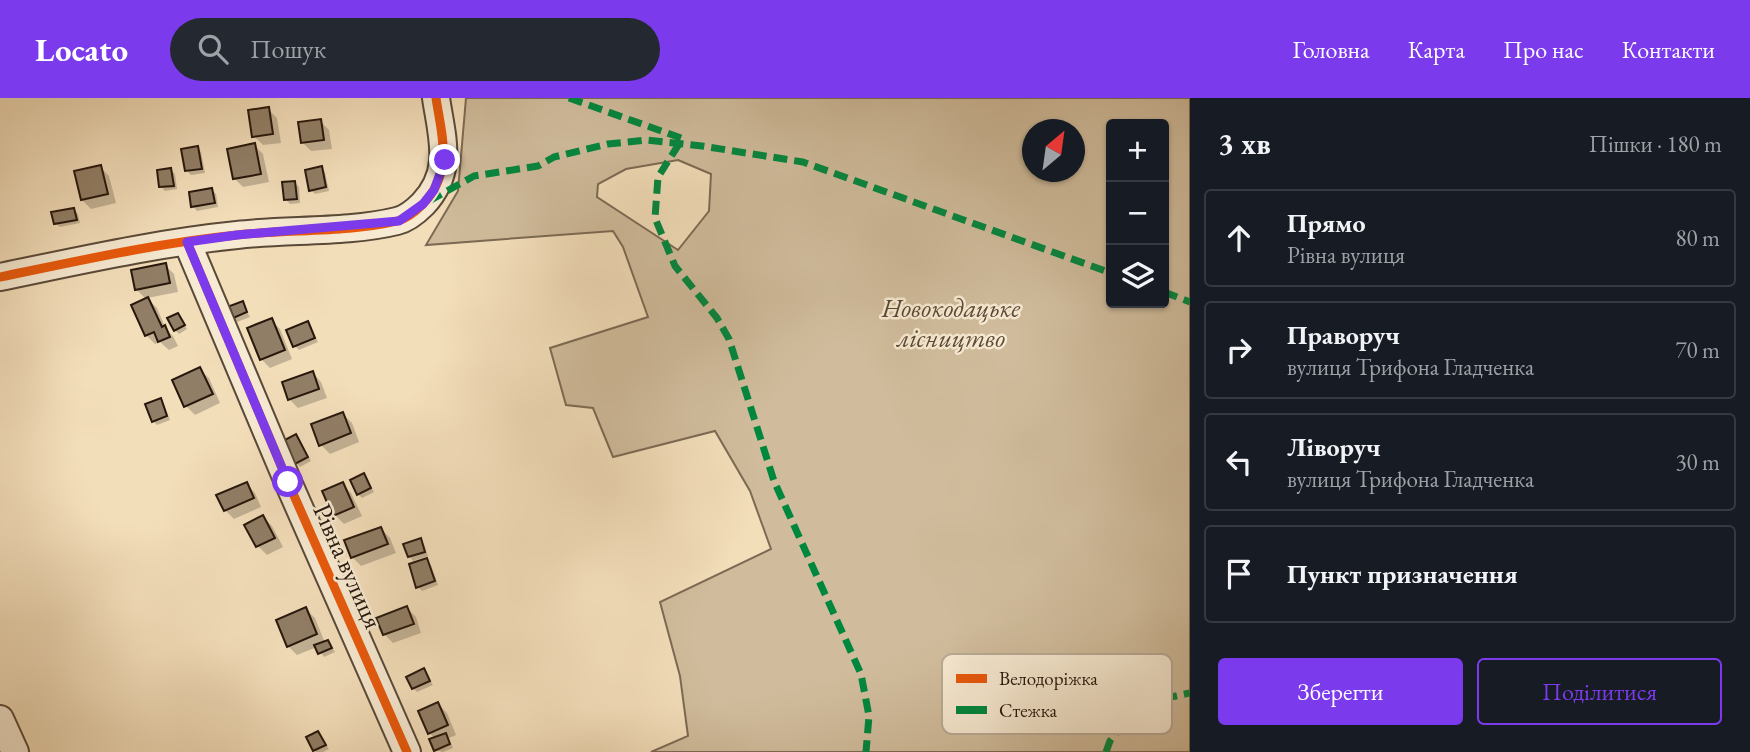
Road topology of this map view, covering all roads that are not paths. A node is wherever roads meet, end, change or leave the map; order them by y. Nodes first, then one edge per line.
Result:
1 (436, 98) edge
2 (454, 98) edge
3 (445, 160) junction
4 (187, 242) junction
5 (0, 276) edge
6 (0, 719) edge
7 (15, 752) edge
8 (407, 752) edge

1 - 3 street
2 - 3 street
3 - 4 street
4 - 5 street
4 - 8 street, Рівна вулиця
6 - 7 street

